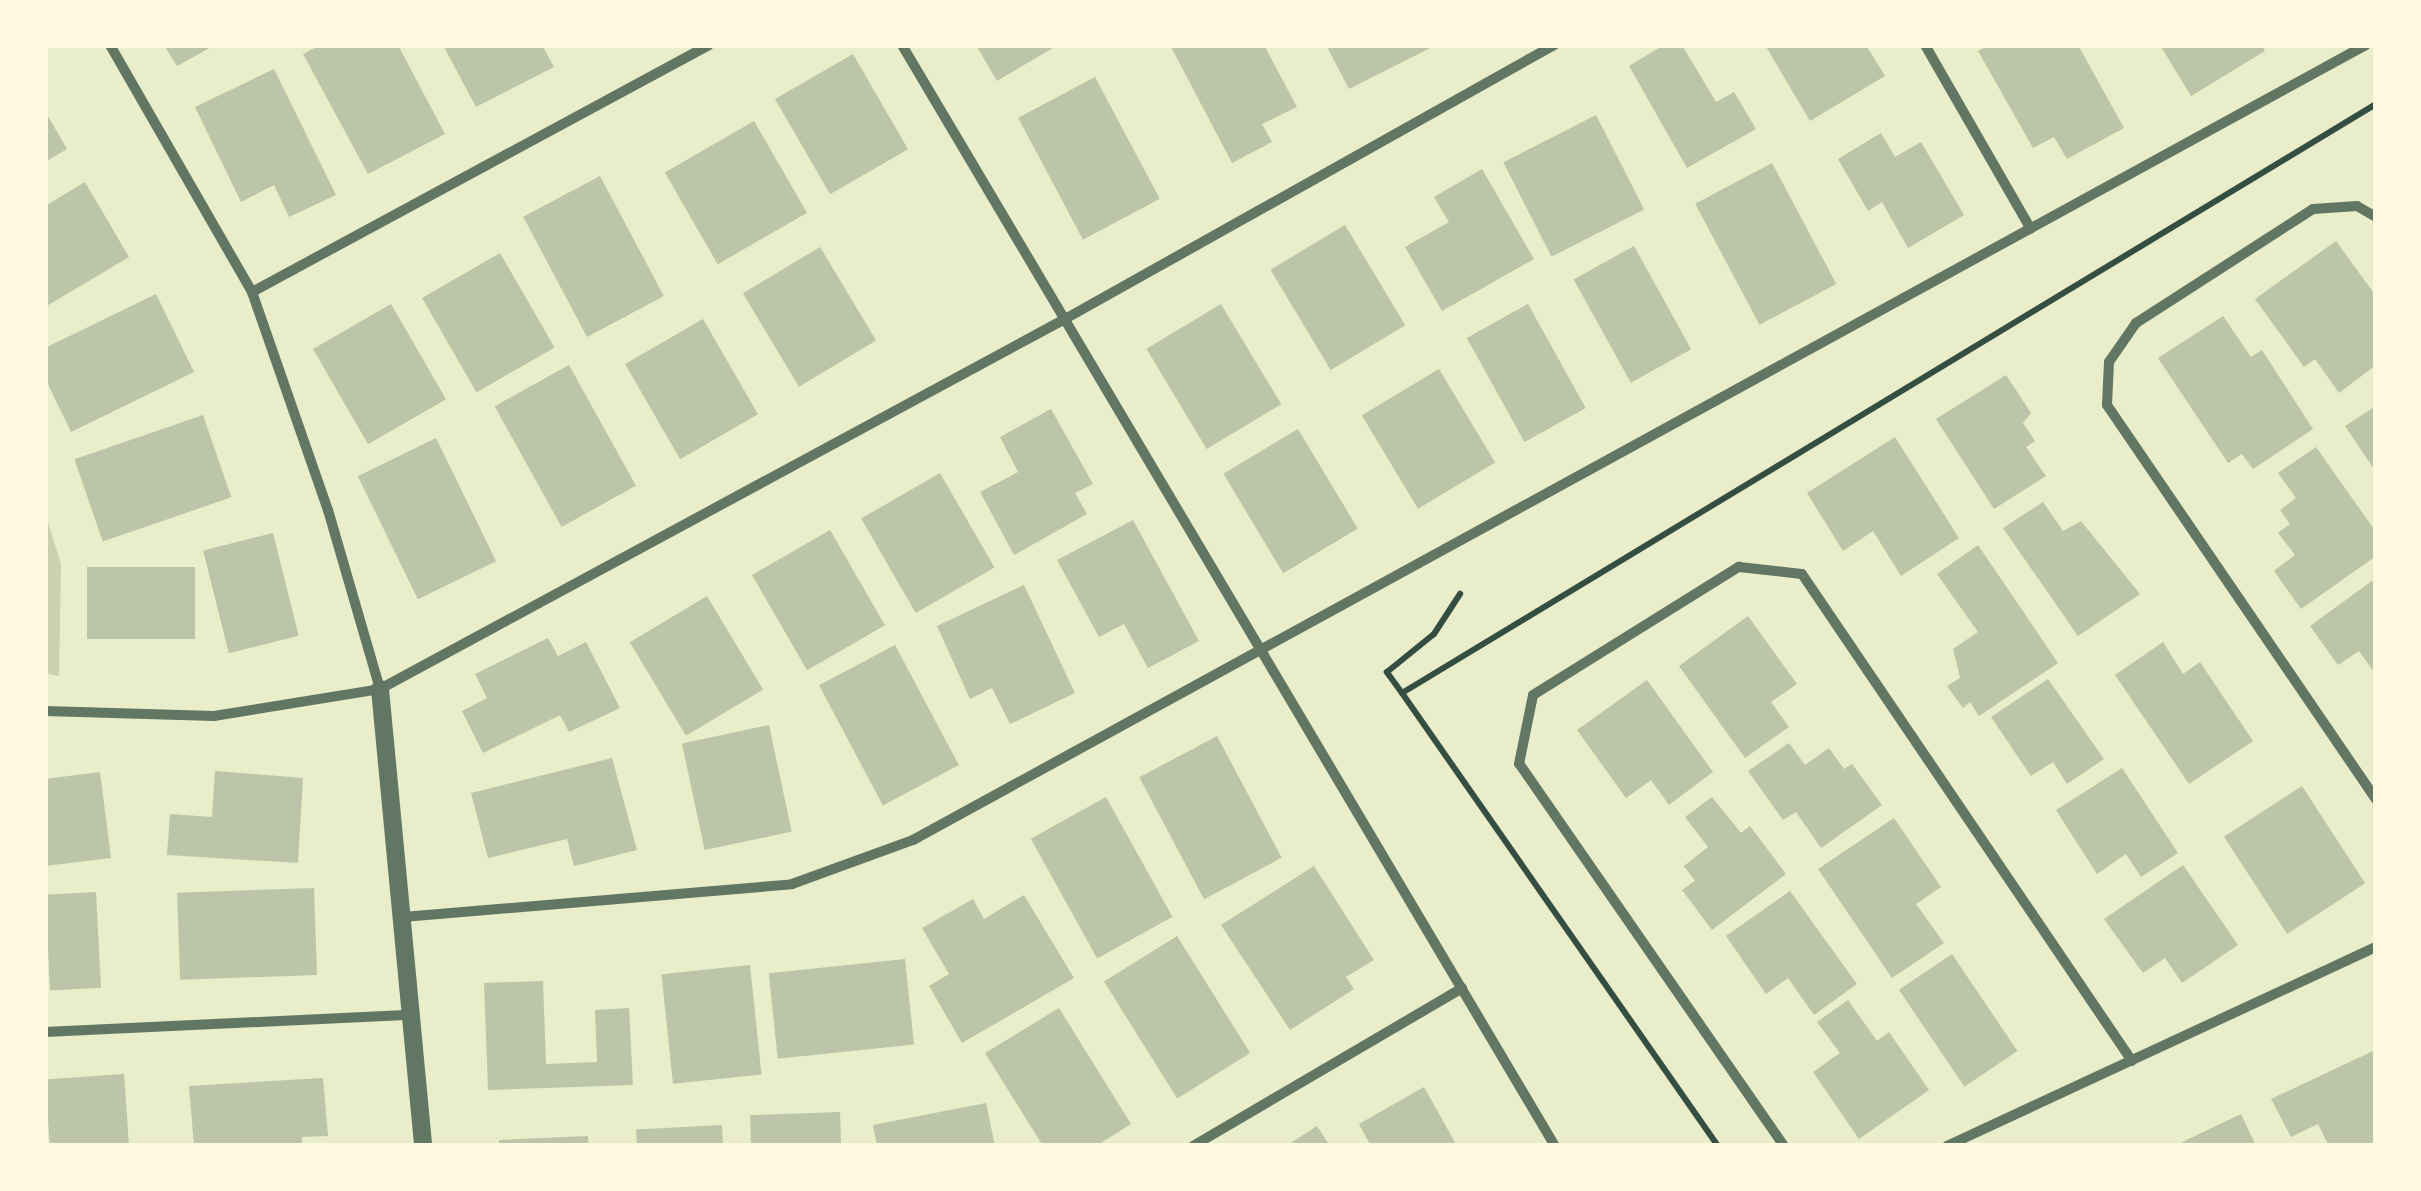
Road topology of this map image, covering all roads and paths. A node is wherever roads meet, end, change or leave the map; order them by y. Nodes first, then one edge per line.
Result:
1 (110, 45) edge
2 (709, 45) edge
3 (902, 45) edge
4 (1554, 45) edge
5 (1925, 45) edge
6 (2366, 45) edge
7 (2376, 218) edge
8 (2030, 229) junction
9 (252, 292) junction
10 (1065, 319) junction
11 (1461, 593) dead end
12 (1258, 646) junction
13 (380, 689) junction
14 (1402, 693) dead end
15 (45, 711) edge
16 (2376, 800) edge
17 (403, 917) junction
18 (2376, 947) edge
19 (1462, 988) junction
20 (412, 1015) junction
21 (45, 1032) edge
22 (2132, 1062) junction
23 (423, 1146) edge
24 (1194, 1146) edge
25 (1555, 1146) edge
26 (1784, 1146) edge
27 (1947, 1146) edge

1 - 9 street
2 - 9 street
3 - 10 street
4 - 10 street
5 - 8 street
6 - 8 street
7 - 16 street
8 - 12 street
9 - 13 street
10 - 12 street
10 - 13 street
11 - 14 path
12 - 17 street
12 - 19 street
13 - 15 street
13 - 17 street
17 - 20 street
18 - 22 street
19 - 24 street
19 - 25 street
20 - 21 street
20 - 23 street
22 - 26 street
22 - 27 street

